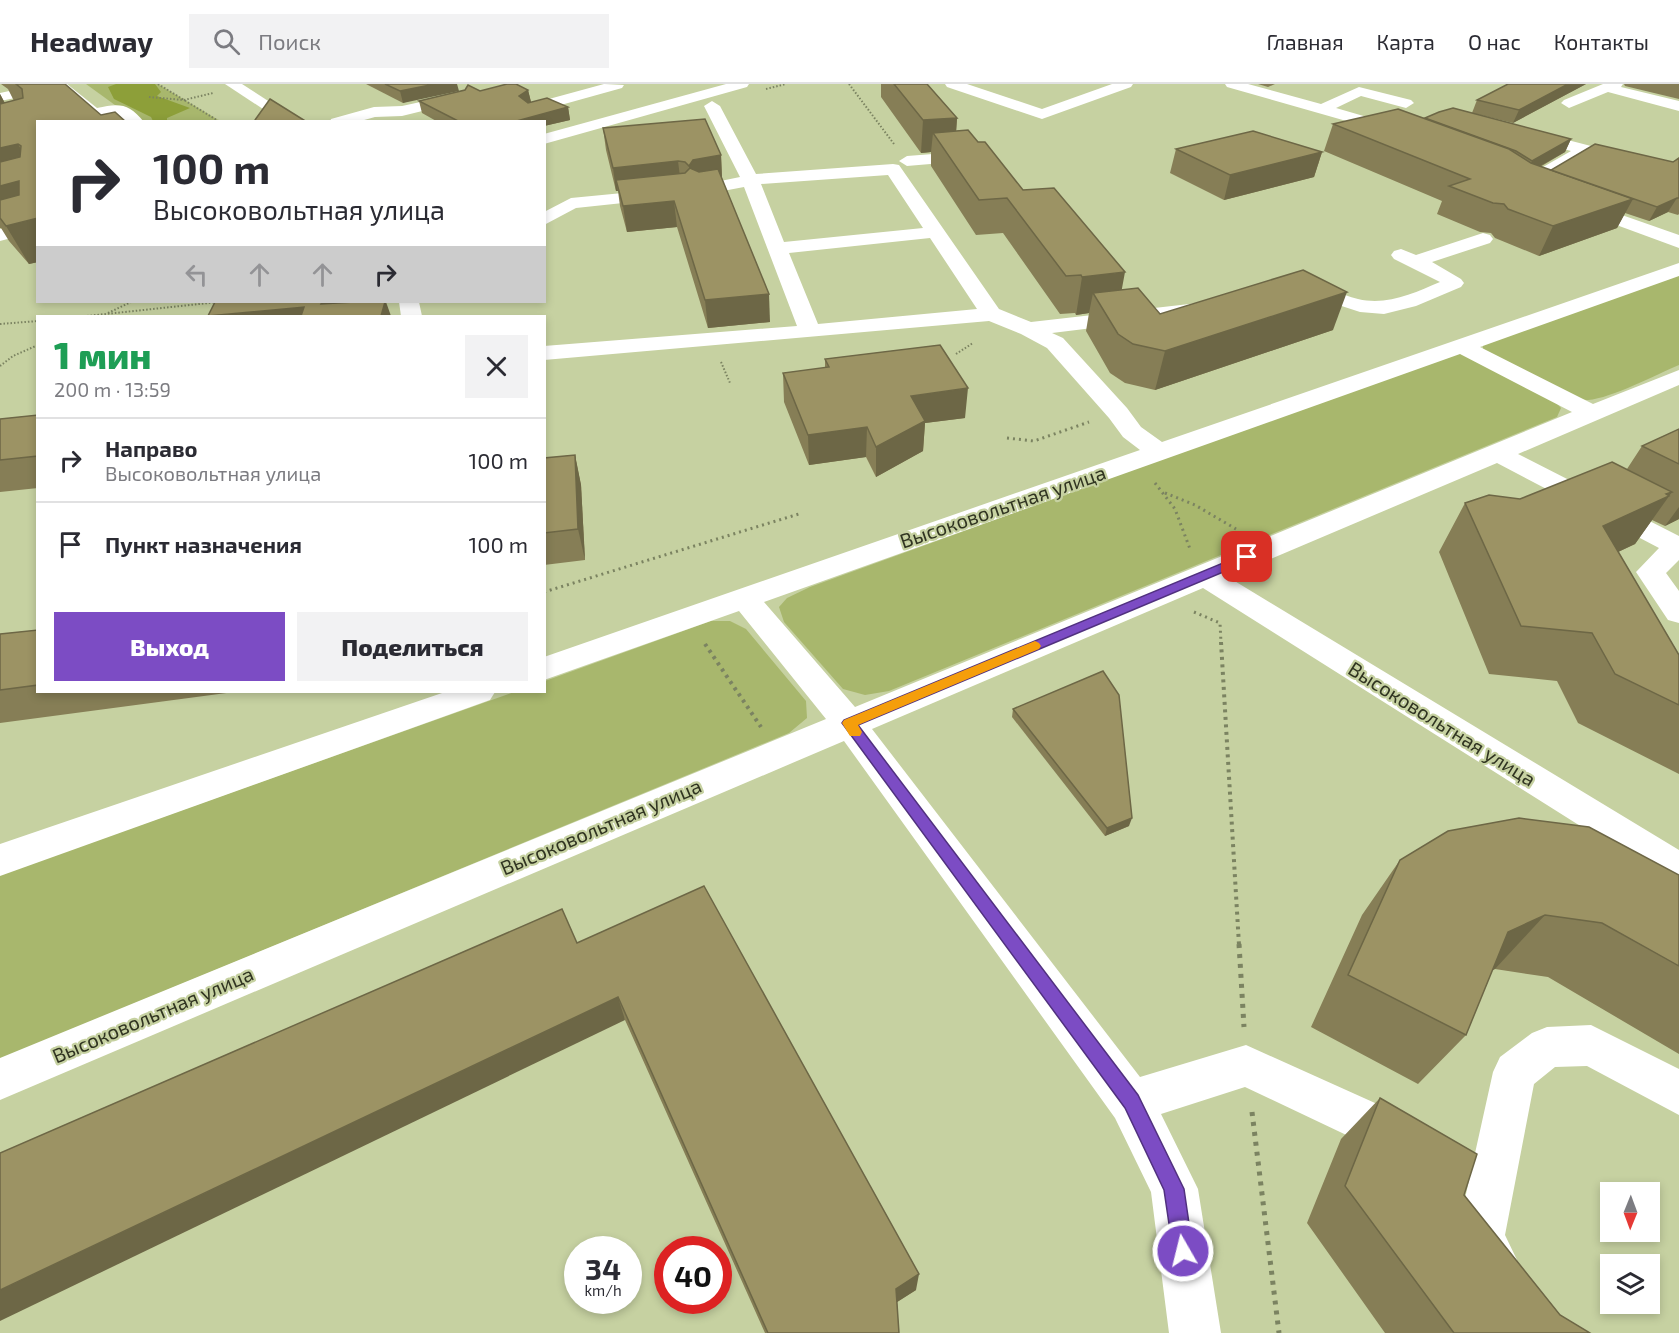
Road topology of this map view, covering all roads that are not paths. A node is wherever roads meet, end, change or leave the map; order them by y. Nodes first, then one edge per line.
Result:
1 (61, 84) edge
2 (232, 84) edge
3 (616, 84) edge
4 (742, 84) edge
5 (1125, 84) edge
6 (1583, 84) edge
7 (1244, 85) edge
8 (1341, 86) dead end
9 (1610, 87) edge
10 (445, 88) dead end
11 (951, 88) edge
12 (1012, 91) dead end
13 (1359, 91) junction
14 (992, 97) junction
15 (0, 98) edge
16 (1406, 103) dead end
17 (1569, 103) edge
18 (668, 105) junction
19 (712, 106) dead end
20 (1679, 106) edge
21 (271, 108) edge
22 (532, 108) edge
23 (1323, 109) junction
24 (13, 111) edge
25 (134, 120) edge
26 (344, 120) edge
27 (1508, 130) edge
28 (1409, 131) edge
29 (956, 138) edge
30 (546, 139) edge
31 (904, 169) junction
32 (978, 171) edge
33 (750, 180) junction
34 (702, 190) edge
35 (681, 192) edge
36 (546, 219) edge
37 (36, 226) edge
38 (935, 231) junction
39 (0, 235) edge
40 (1483, 239) dead end
41 (1679, 242) edge
42 (778, 248) junction
43 (1679, 270) edge
44 (1287, 291) edge
45 (1223, 306) edge
46 (991, 314) junction
47 (1029, 329) junction
48 (810, 331) junction
49 (1462, 346) junction
50 (546, 353) edge
51 (1679, 377) edge
52 (1592, 413) junction
53 (1159, 452) junction
54 (1497, 453) junction
55 (1678, 546) edge
56 (1199, 577) junction
57 (744, 598) junction
58 (1679, 613) edge
59 (546, 668) edge
60 (476, 693) edge
61 (849, 723) junction
62 (1670, 859) edge
63 (0, 860) edge
64 (0, 1079) edge
65 (1679, 1093) edge
66 (1131, 1102) junction
67 (1462, 1166) junction
68 (1515, 1302) edge
69 (1195, 1333) edge

1 - 15 street
1 - 25 street
2 - 21 street
3 - 18 street
3 - 22 street
4 - 18 street
5 - 14 street
6 - 9 street
7 - 23 street
8 - 13 street
9 - 17 street
9 - 20 street
10 - 26 street
11 - 14 street
12 - 14 street
13 - 16 street
13 - 23 street
15 - 24 street
18 - 30 street
19 - 33 street
23 - 28 street
27 - 41 street
29 - 31 street
31 - 32 street
31 - 33 street
31 - 38 street
33 - 34 street
33 - 42 street
35 - 36 street
37 - 39 street
38 - 42 street
38 - 46 street
40 - 44 street
42 - 48 street
43 - 49 street, Высоковольтная улица
45 - 47 street
46 - 47 street
46 - 48 street
47 - 53 street
48 - 50 street
49 - 52 street
49 - 53 street, Высоковольтная улица
51 - 52 street, Высоковольтная улица
52 - 54 street, Высоковольтная улица
53 - 57 street, Высоковольтная улица
54 - 55 street
54 - 56 street, Высоковольтная улица
55 - 58 street
56 - 61 street, Высоковольтная улица
56 - 62 street, Высоковольтная улица
57 - 59 street, Высоковольтная улица
57 - 61 street
60 - 63 street
61 - 64 street, Высоковольтная улица
61 - 66 street
65 - 67 street
66 - 67 street
66 - 69 street
67 - 68 street

